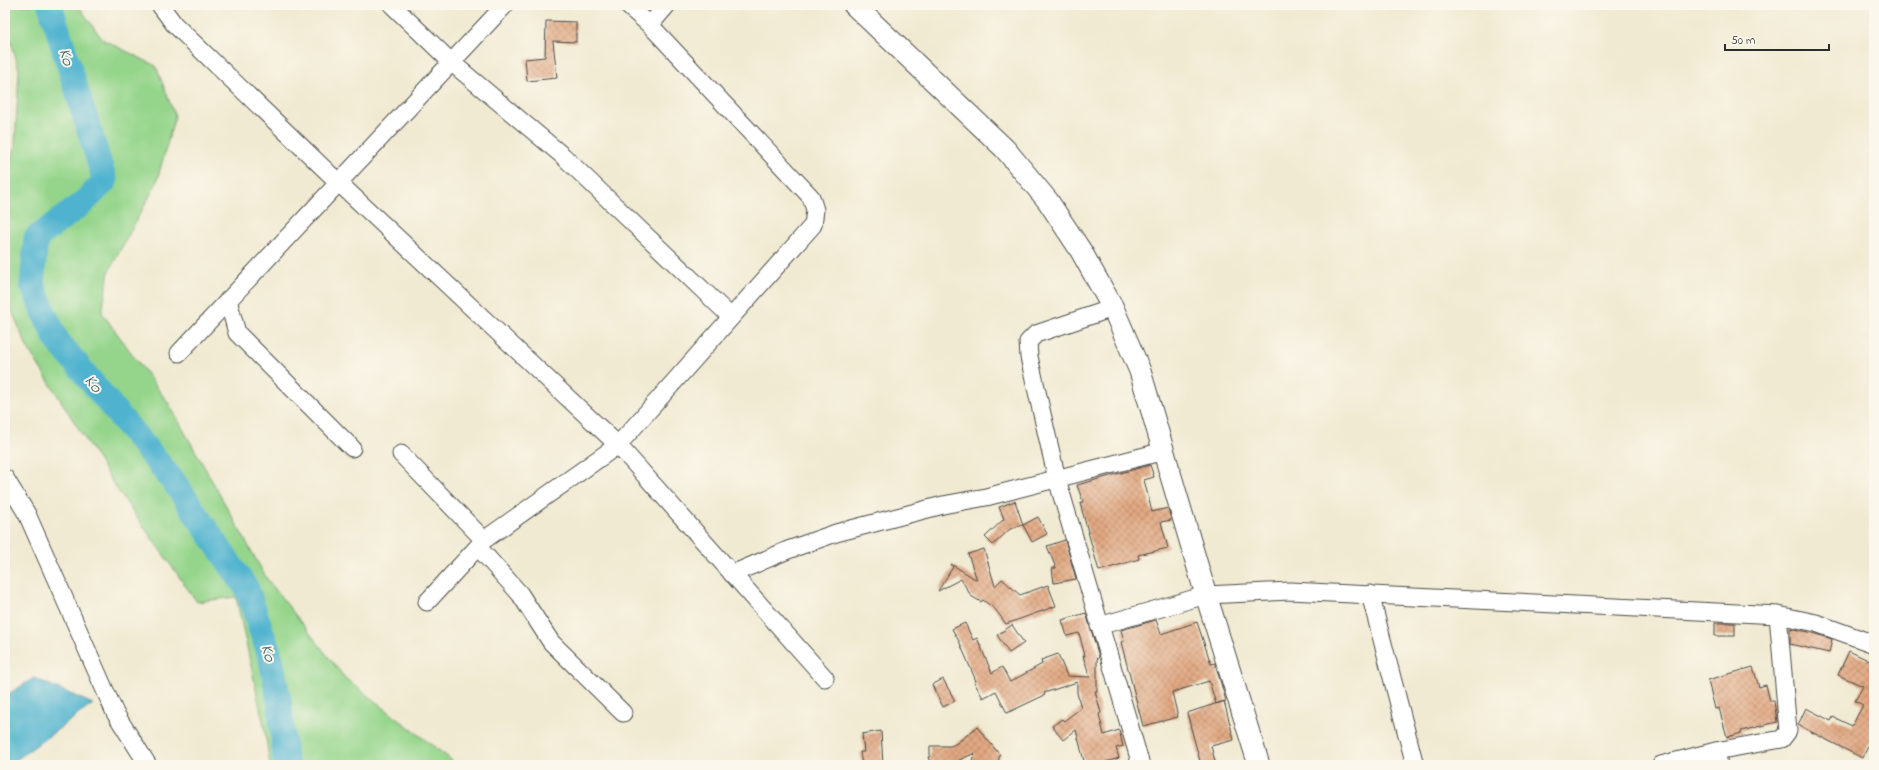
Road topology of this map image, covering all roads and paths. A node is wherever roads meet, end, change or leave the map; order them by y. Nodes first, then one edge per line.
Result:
1 (160, 5) edge
2 (392, 5) edge
3 (505, 5) edge
4 (627, 5) edge
5 (667, 5) edge
6 (854, 5) edge
7 (650, 24) junction
8 (451, 62) junction
9 (338, 183) junction
10 (228, 300) junction
11 (1113, 308) junction
12 (732, 317) junction
13 (179, 353) dead end
14 (618, 445) junction
15 (352, 448) dead end
16 (1164, 451) junction
17 (401, 454) dead end
18 (5, 478) edge
19 (1058, 479) junction
20 (481, 543) junction
21 (732, 574) junction
22 (1370, 594) junction
23 (1206, 595) junction
24 (427, 602) dead end
25 (1778, 615) junction
26 (1099, 626) junction
27 (1874, 644) edge
28 (825, 678) dead end
29 (623, 713) dead end
30 (1717, 758) edge
31 (148, 765) edge
32 (1141, 765) edge
33 (1259, 765) edge
34 (1414, 765) edge
35 (1661, 765) edge

1 - 9 street
2 - 8 street
3 - 8 street
4 - 7 street
5 - 7 street
6 - 11 main road
7 - 12 street
8 - 9 street
8 - 12 street
9 - 10 street
9 - 14 street
10 - 13 street
10 - 15 street
11 - 16 main road
11 - 19 street
12 - 14 street
14 - 20 street
14 - 21 street
16 - 19 street
16 - 23 main road
17 - 20 street
18 - 31 street
19 - 21 street
19 - 26 street
20 - 24 street
20 - 29 street
21 - 28 street
22 - 23 street
22 - 25 street
22 - 34 street
23 - 26 street
23 - 33 main road
25 - 27 street
25 - 30 street
26 - 32 street
30 - 35 street

